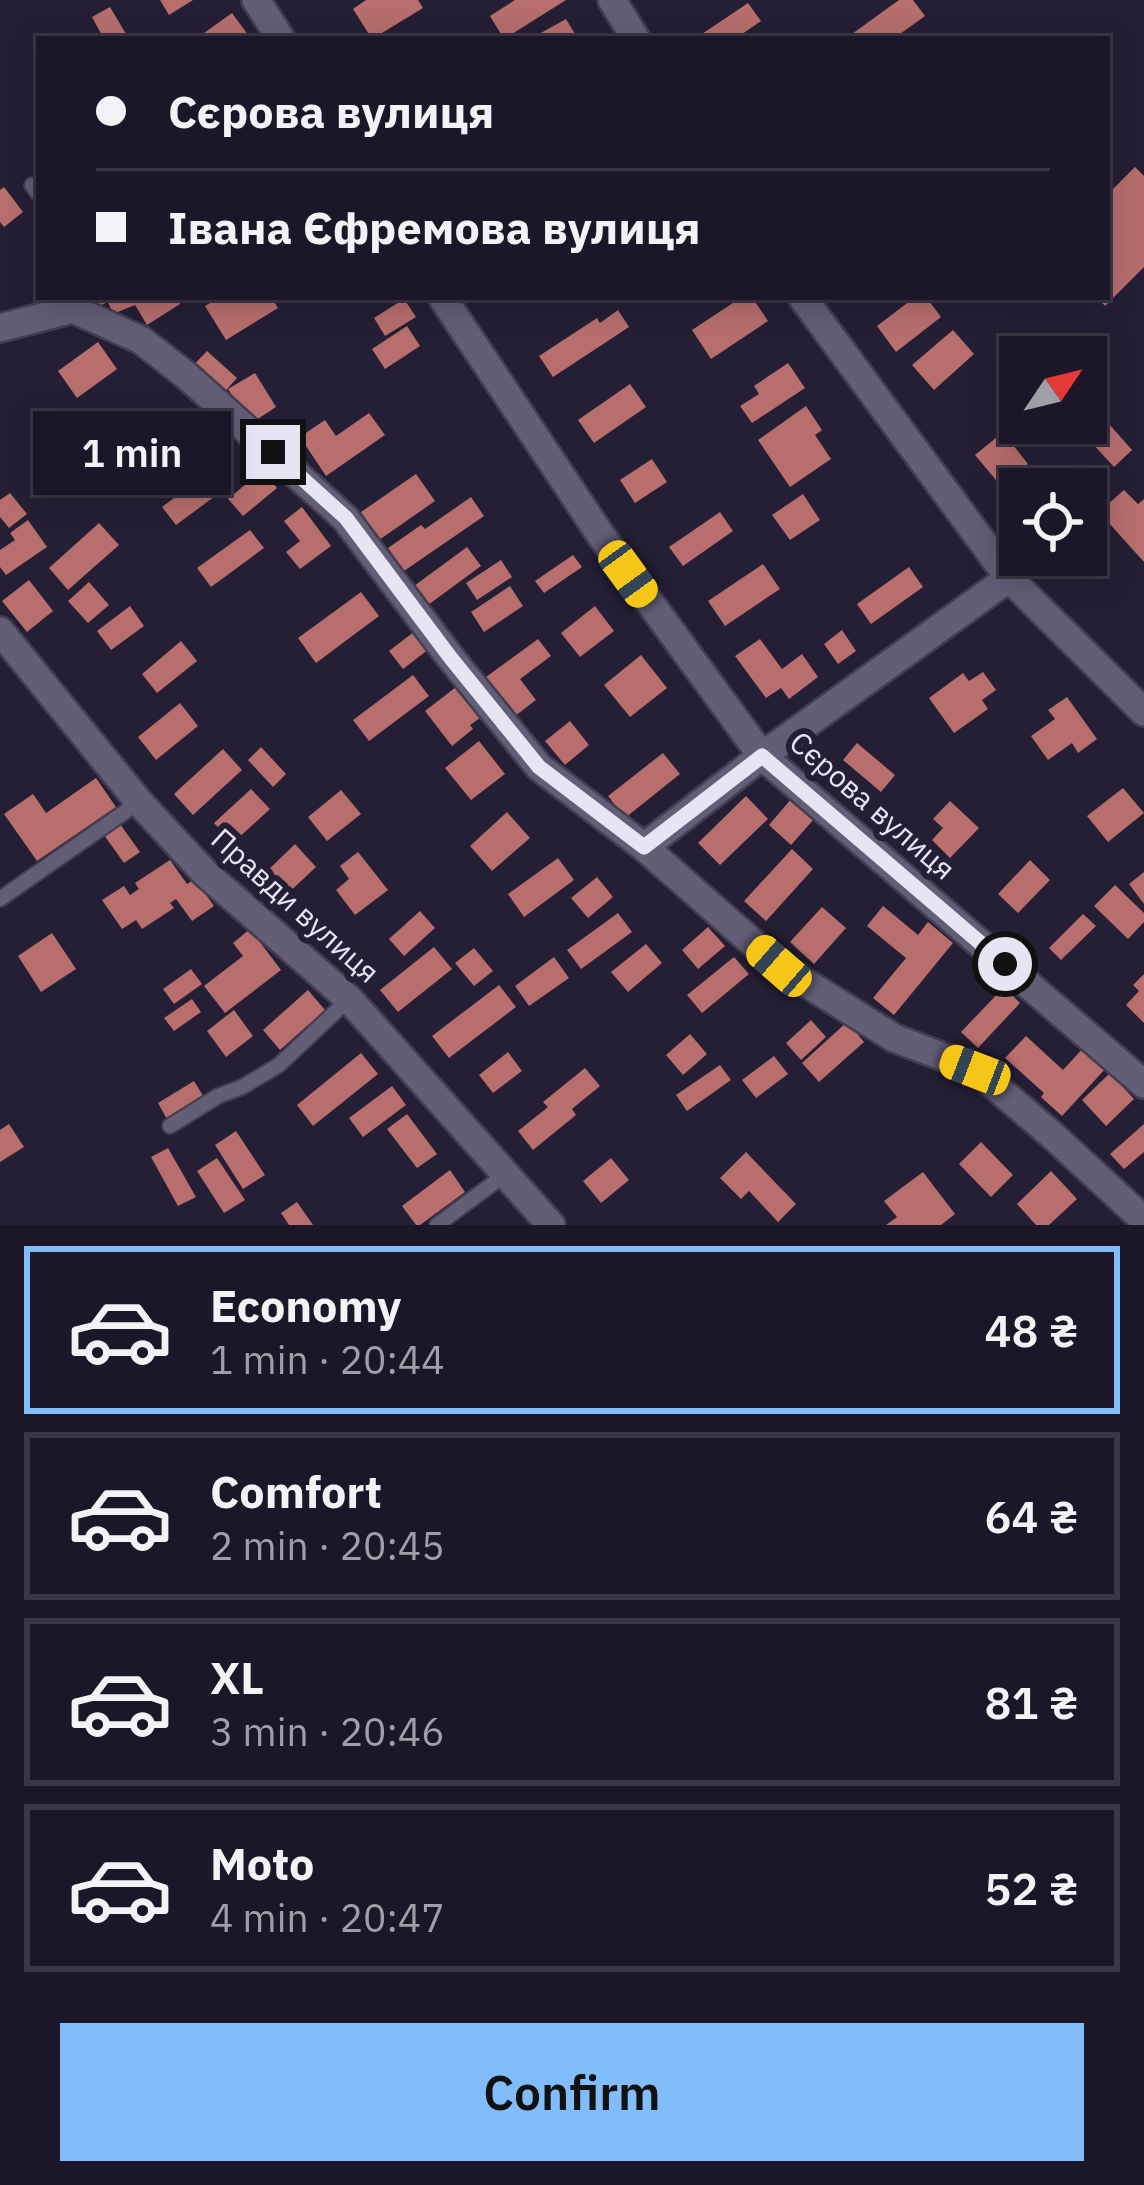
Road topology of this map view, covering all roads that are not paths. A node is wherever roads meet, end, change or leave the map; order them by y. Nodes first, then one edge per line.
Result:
1 (256, 0) edge
2 (612, 0) edge
3 (279, 36) edge
4 (634, 36) edge
5 (444, 300) edge
6 (804, 300) edge
7 (75, 303) edge
8 (0, 328) edge
9 (1009, 578) junction
10 (5, 647) edge
11 (1144, 712) edge
12 (762, 756) junction
13 (139, 802) junction
14 (644, 847) junction
15 (0, 899) edge
16 (349, 999) junction
17 (1144, 1084) edge
18 (170, 1126) dead end
19 (507, 1174) junction
20 (1144, 1220) edge
21 (437, 1225) edge
22 (551, 1225) edge

1 - 3 street
2 - 4 street
5 - 12 street, Сєрова вулиця
6 - 9 street
7 - 8 street
7 - 14 street
9 - 11 street
9 - 12 street
10 - 13 street, Правди вулиця
12 - 14 street
12 - 17 street, Сєрова вулиця
13 - 15 lane
13 - 16 street, Правди вулиця
14 - 20 street
16 - 18 lane
16 - 19 street, Правди вулиця
19 - 21 lane
19 - 22 street, Правди вулиця

